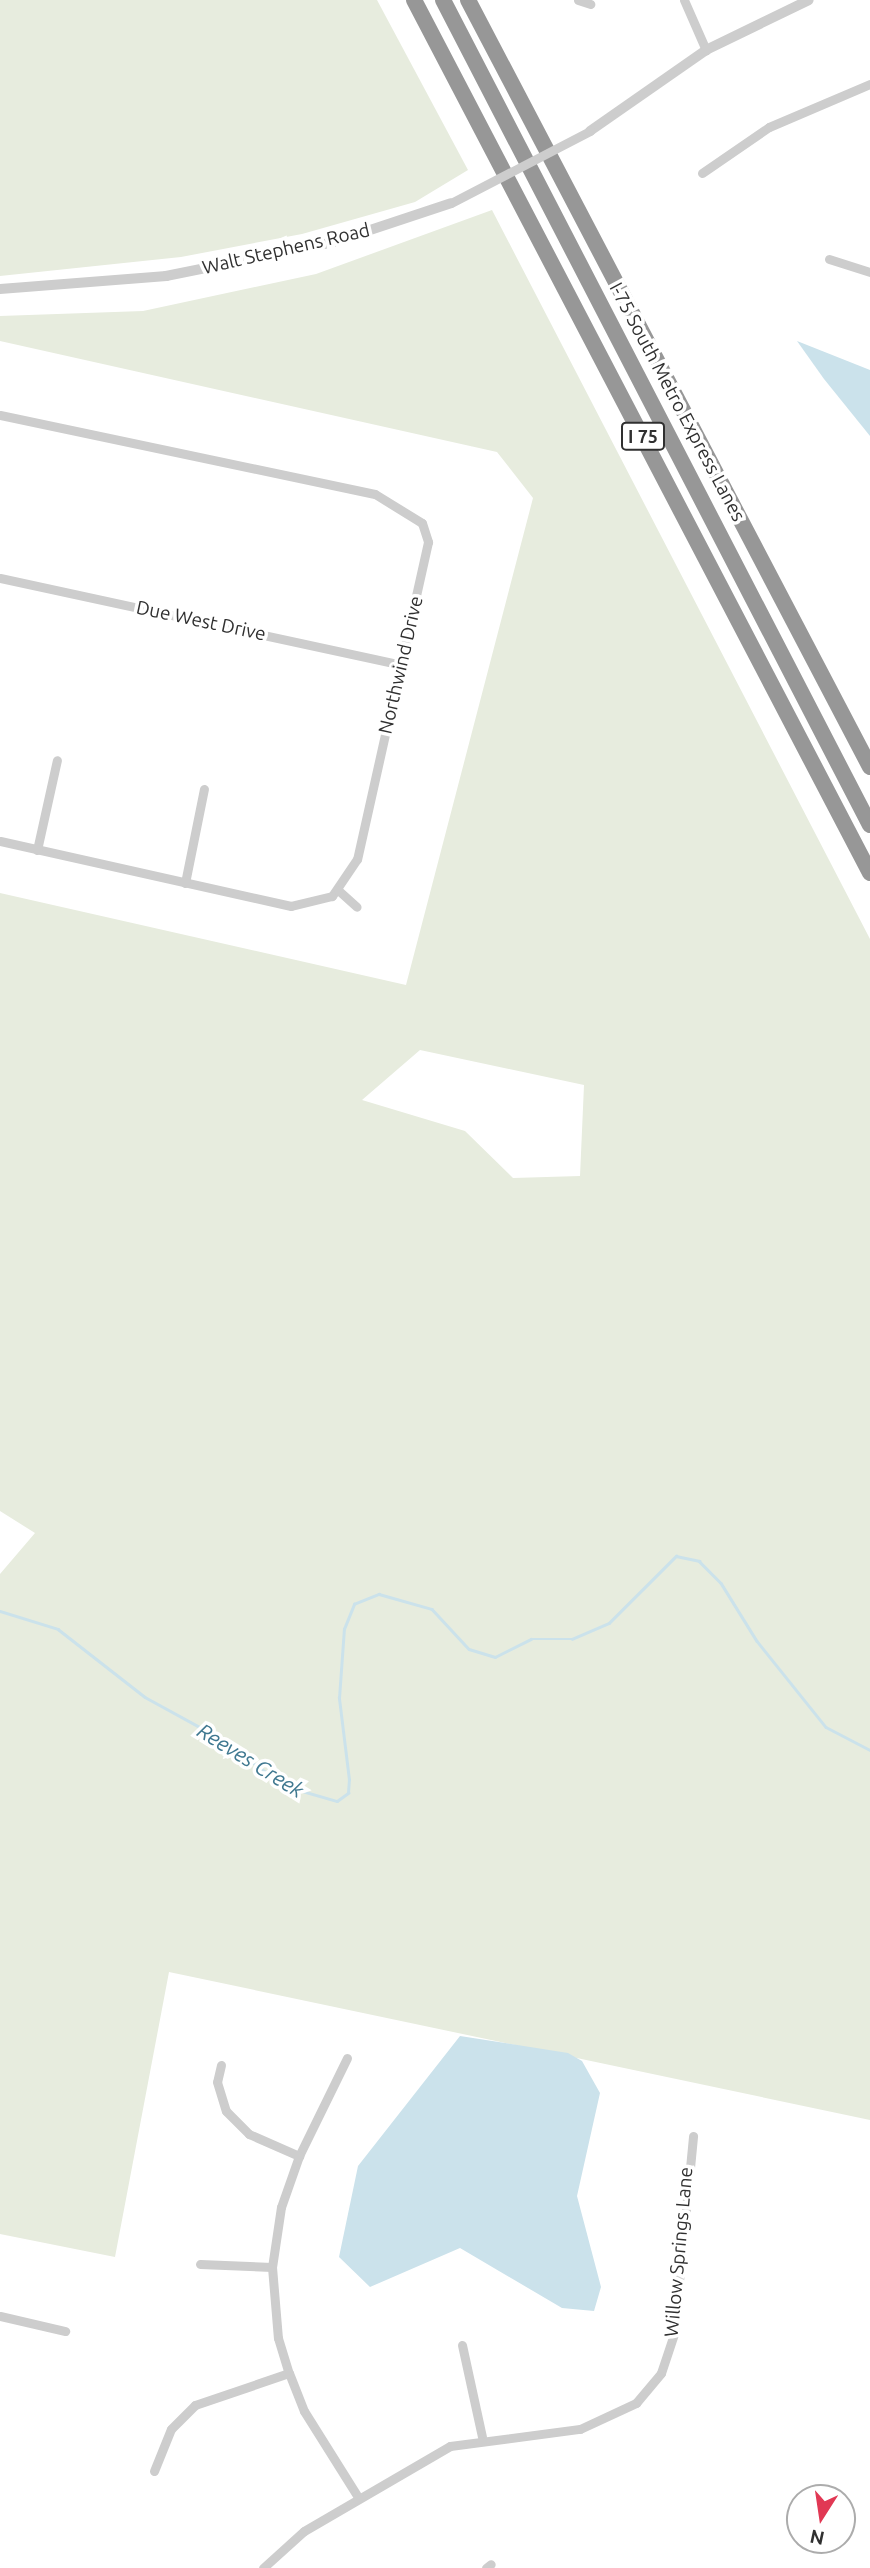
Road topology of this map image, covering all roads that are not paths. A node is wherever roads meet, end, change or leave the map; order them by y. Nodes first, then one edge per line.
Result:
1 (414, 0) edge
2 (443, 0) edge
3 (468, 0) edge
4 (578, 0) edge
5 (684, 0) edge
6 (809, 0) edge
7 (590, 4) dead end
8 (706, 50) junction
9 (870, 84) edge
10 (590, 131) joint
11 (702, 173) dead end
12 (451, 202) joint
13 (829, 259) dead end
14 (870, 271) edge
15 (0, 289) edge
16 (0, 415) edge
17 (0, 578) edge
18 (402, 665) junction
19 (57, 760) dead end
20 (870, 767) edge
21 (204, 789) dead end
22 (870, 825) edge
23 (0, 841) edge
24 (37, 850) junction
25 (870, 873) edge
26 (184, 883) junction
27 (338, 890) junction
28 (357, 907) dead end
29 (347, 2058) dead end
30 (221, 2065) dead end
31 (693, 2136) dead end
32 (299, 2155) junction
33 (200, 2264) dead end
34 (272, 2267) junction
35 (0, 2316) edge
36 (65, 2331) dead end
37 (463, 2345) dead end
38 (289, 2373) junction
39 (482, 2437) junction
40 (154, 2471) dead end
41 (358, 2497) junction
42 (263, 2568) edge

1 - 25 highway, I 75
2 - 22 highway, I-75 South Metro Express Lanes
3 - 20 highway, I 75
4 - 7 street
5 - 8 street
6 - 8 street, Walt Stephens Road
8 - 10 street, Walt Stephens Road
9 - 11 street
10 - 12 street, Walt Stephens Road, bridge
12 - 15 street, Walt Stephens Road
13 - 14 street
16 - 18 street, Northwind Drive
17 - 18 street, Due West Drive
18 - 27 street, Northwind Drive
19 - 24 street
21 - 26 street
23 - 24 street
24 - 26 street
26 - 27 street
27 - 28 street
29 - 32 street
30 - 32 street
31 - 39 street, Willow Springs Lane
32 - 34 street
33 - 34 street
34 - 38 street
35 - 36 street
37 - 39 street
38 - 40 street
38 - 41 street
39 - 41 street, Willow Springs Lane
41 - 42 street, Willow Springs Lane

